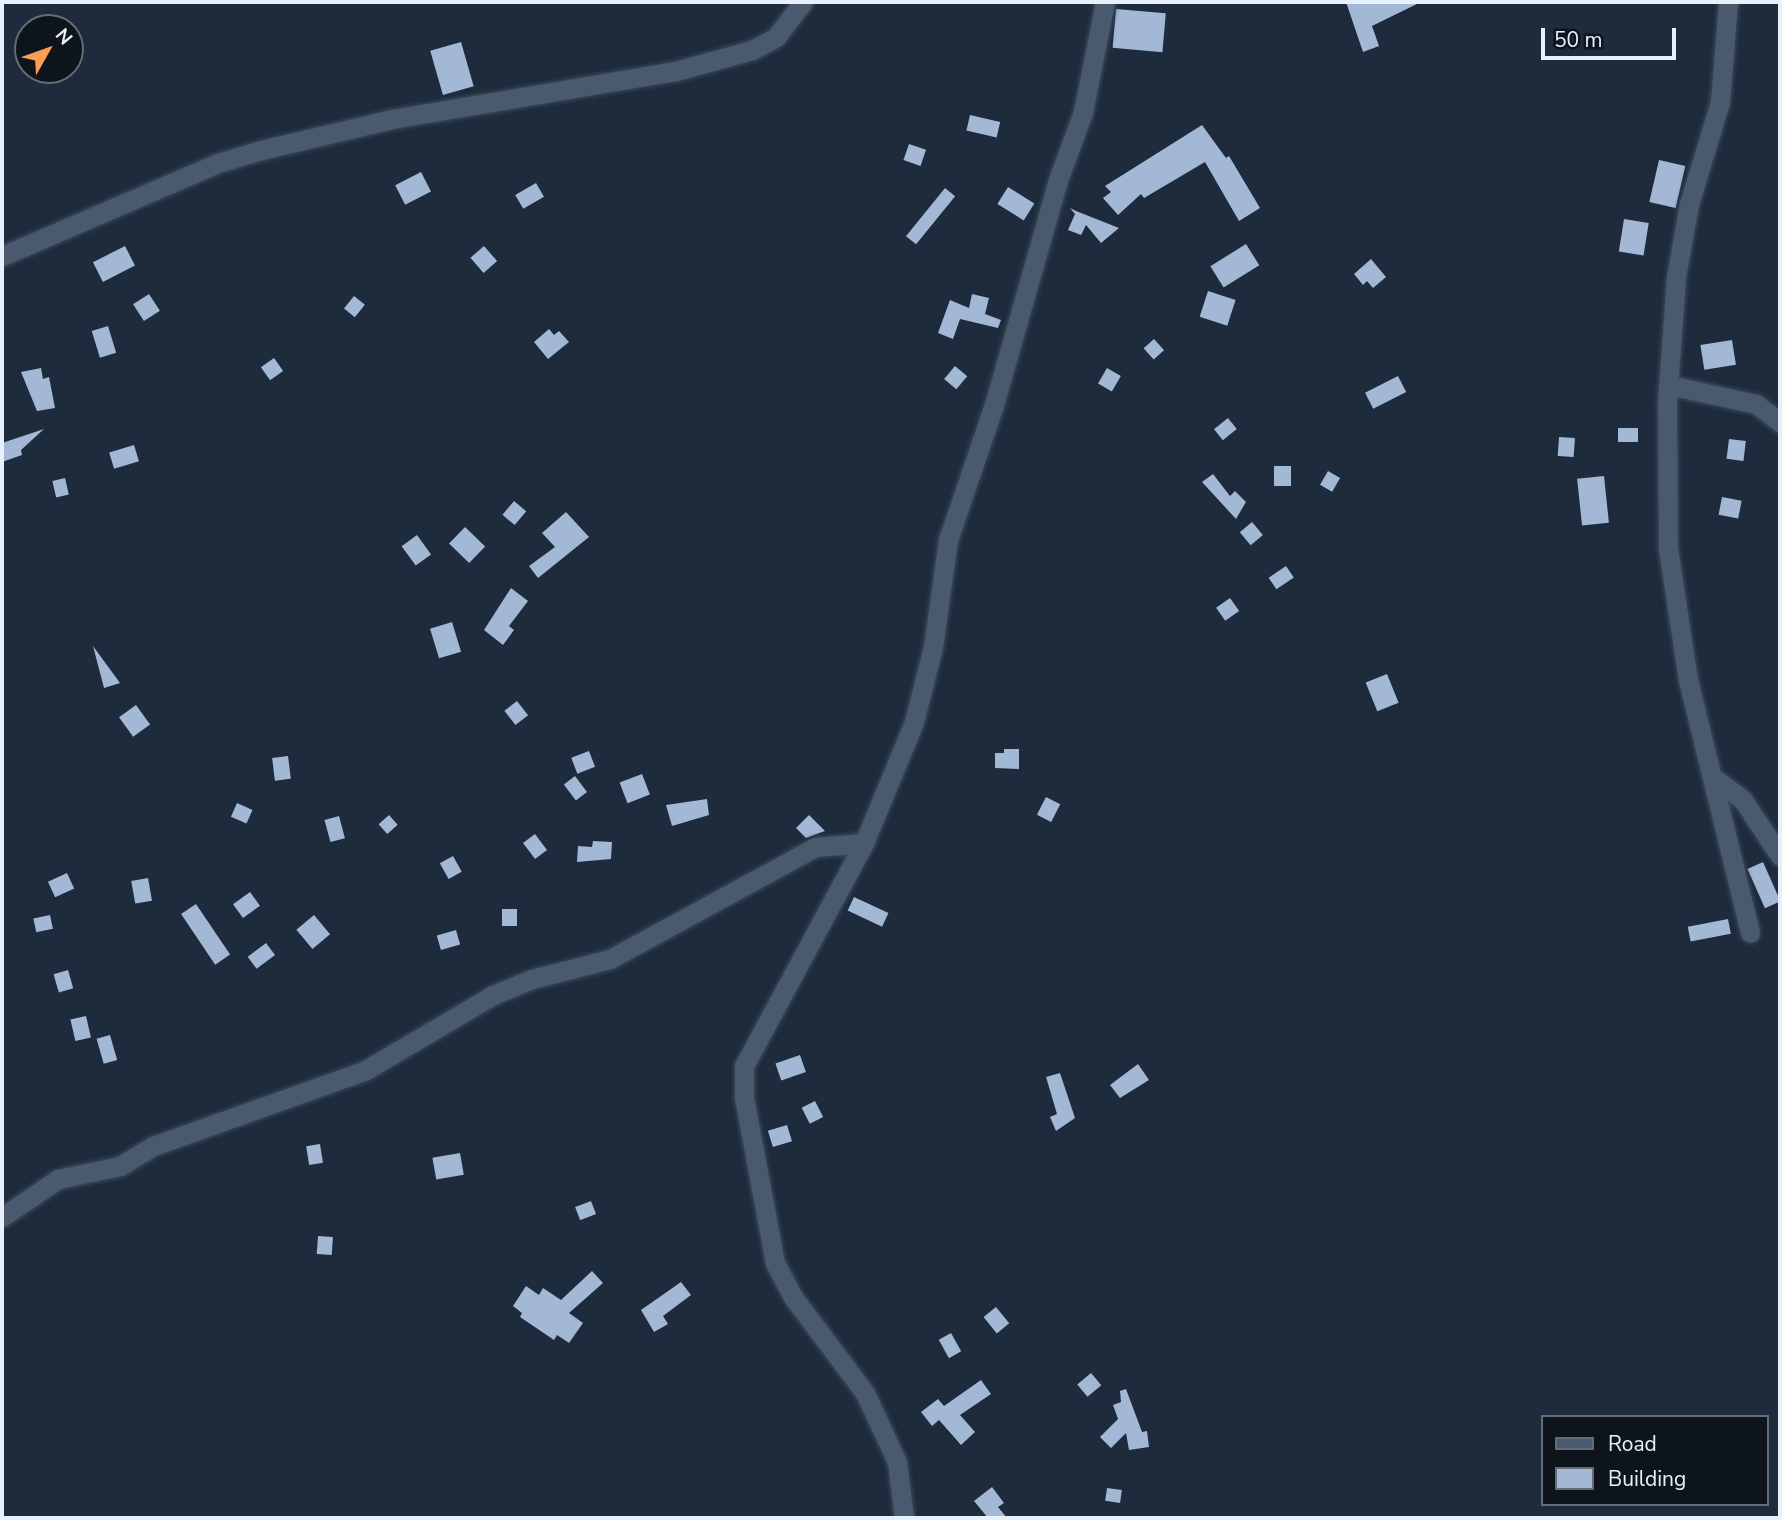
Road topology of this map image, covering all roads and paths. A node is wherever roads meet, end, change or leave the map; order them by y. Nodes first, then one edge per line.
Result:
1 (803, 2) edge
2 (1105, 2) edge
3 (1728, 2) edge
4 (2, 256) edge
5 (1669, 384) junction
6 (1780, 422) edge
7 (1714, 778) junction
8 (864, 843) junction
9 (1780, 856) edge
10 (1750, 932) dead end
11 (2, 1217) edge
12 (904, 1518) edge

1 - 4 street
2 - 8 street
3 - 5 street
5 - 6 street
5 - 7 street
7 - 9 street
7 - 10 street
8 - 11 street
8 - 12 street

